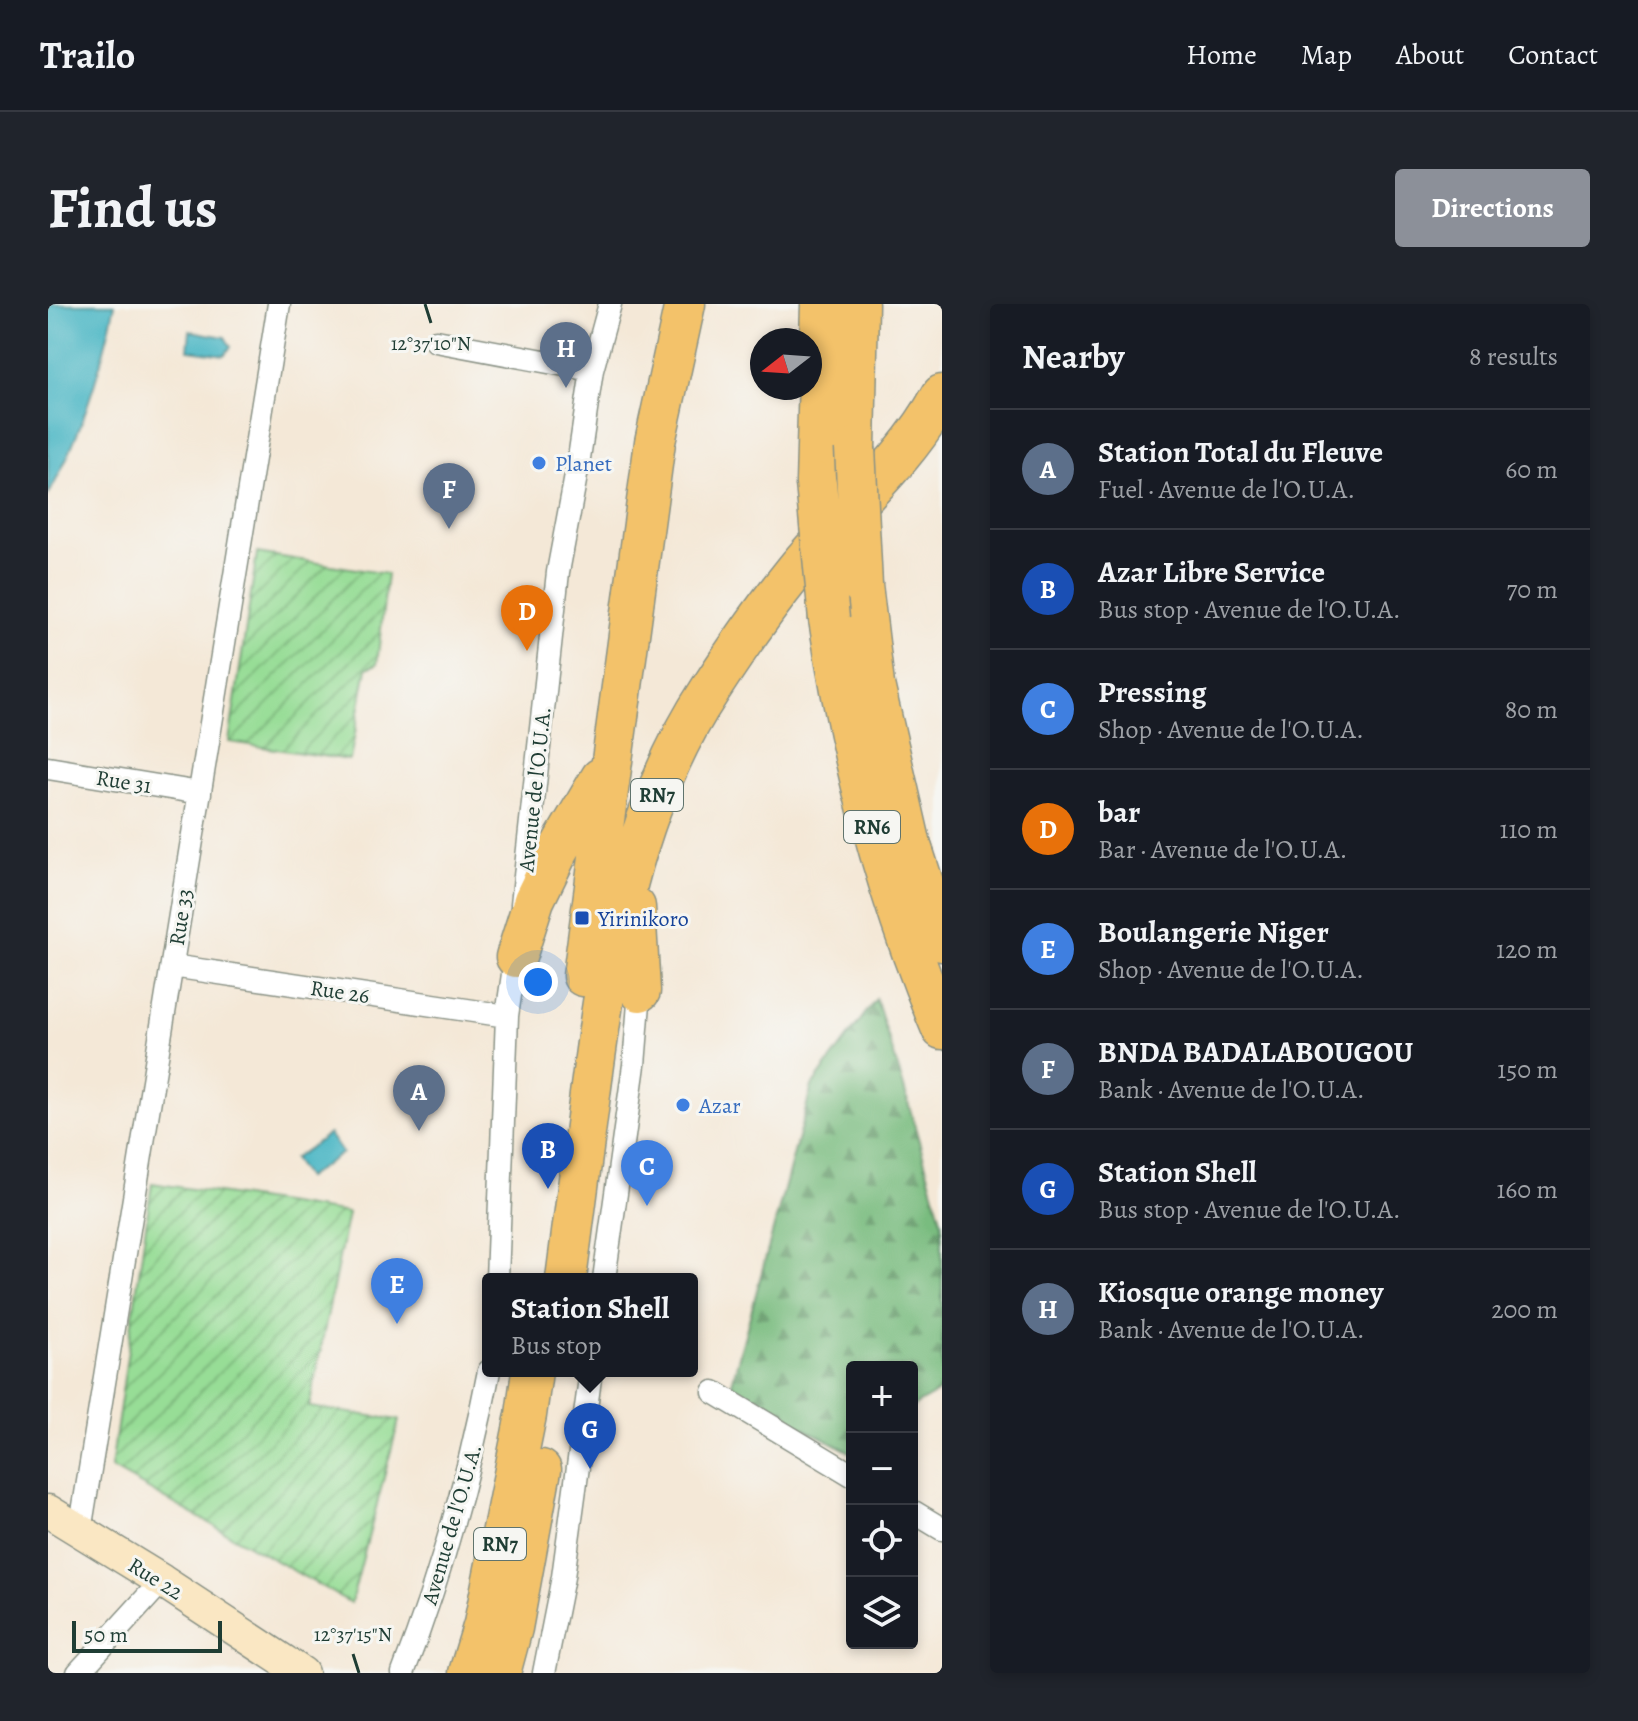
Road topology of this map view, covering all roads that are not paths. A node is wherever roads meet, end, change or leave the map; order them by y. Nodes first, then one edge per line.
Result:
1 (279, 304) edge
2 (610, 304) edge
3 (685, 304) edge
4 (821, 304) edge
5 (858, 304) edge
6 (436, 341) dead end
7 (592, 370) junction
8 (942, 395) edge
9 (610, 760) junction
10 (48, 768) edge
11 (200, 793) junction
12 (632, 858) junction
13 (942, 941) edge
14 (516, 957) junction
15 (172, 966) junction
16 (640, 991) joint
17 (507, 1016) junction
18 (942, 1029) edge
19 (497, 1273) edge
20 (545, 1273) edge
21 (567, 1273) edge
22 (605, 1273) edge
23 (488, 1377) edge
24 (531, 1377) edge
25 (553, 1377) edge
26 (590, 1377) edge
27 (714, 1392) dead end
28 (846, 1471) edge
29 (48, 1511) edge
30 (918, 1515) edge
31 (942, 1529) edge
32 (80, 1531) junction
33 (162, 1581) junction
34 (78, 1673) edge
35 (302, 1673) edge
36 (403, 1673) edge
37 (469, 1673) edge
38 (500, 1673) edge
39 (544, 1673) edge

1 - 11 street, Rue 33
2 - 7 street, Avenue de l'O.U.A.
3 - 9 highway, RN7
4 - 18 highway, RN6, bridge
5 - 13 highway, RN6, bridge
6 - 7 street
7 - 14 street, Avenue de l'O.U.A.
8 - 12 highway, RN7
9 - 14 highway
9 - 20 highway, RN7
10 - 11 street, Rue 31
11 - 15 street, Rue 33
12 - 16 highway
12 - 21 highway, RN7
14 - 17 street, Avenue de l'O.U.A.
15 - 17 street, Rue 26
15 - 32 street, Rue 33
16 - 22 street
17 - 19 street, Avenue de l'O.U.A.
23 - 36 street, Avenue de l'O.U.A.
24 - 37 highway, RN7
25 - 38 highway, RN7
26 - 39 street
27 - 28 street
29 - 32 street, Rue 22
30 - 31 street
32 - 33 street, Rue 22
33 - 34 street
33 - 35 street, Rue 22

